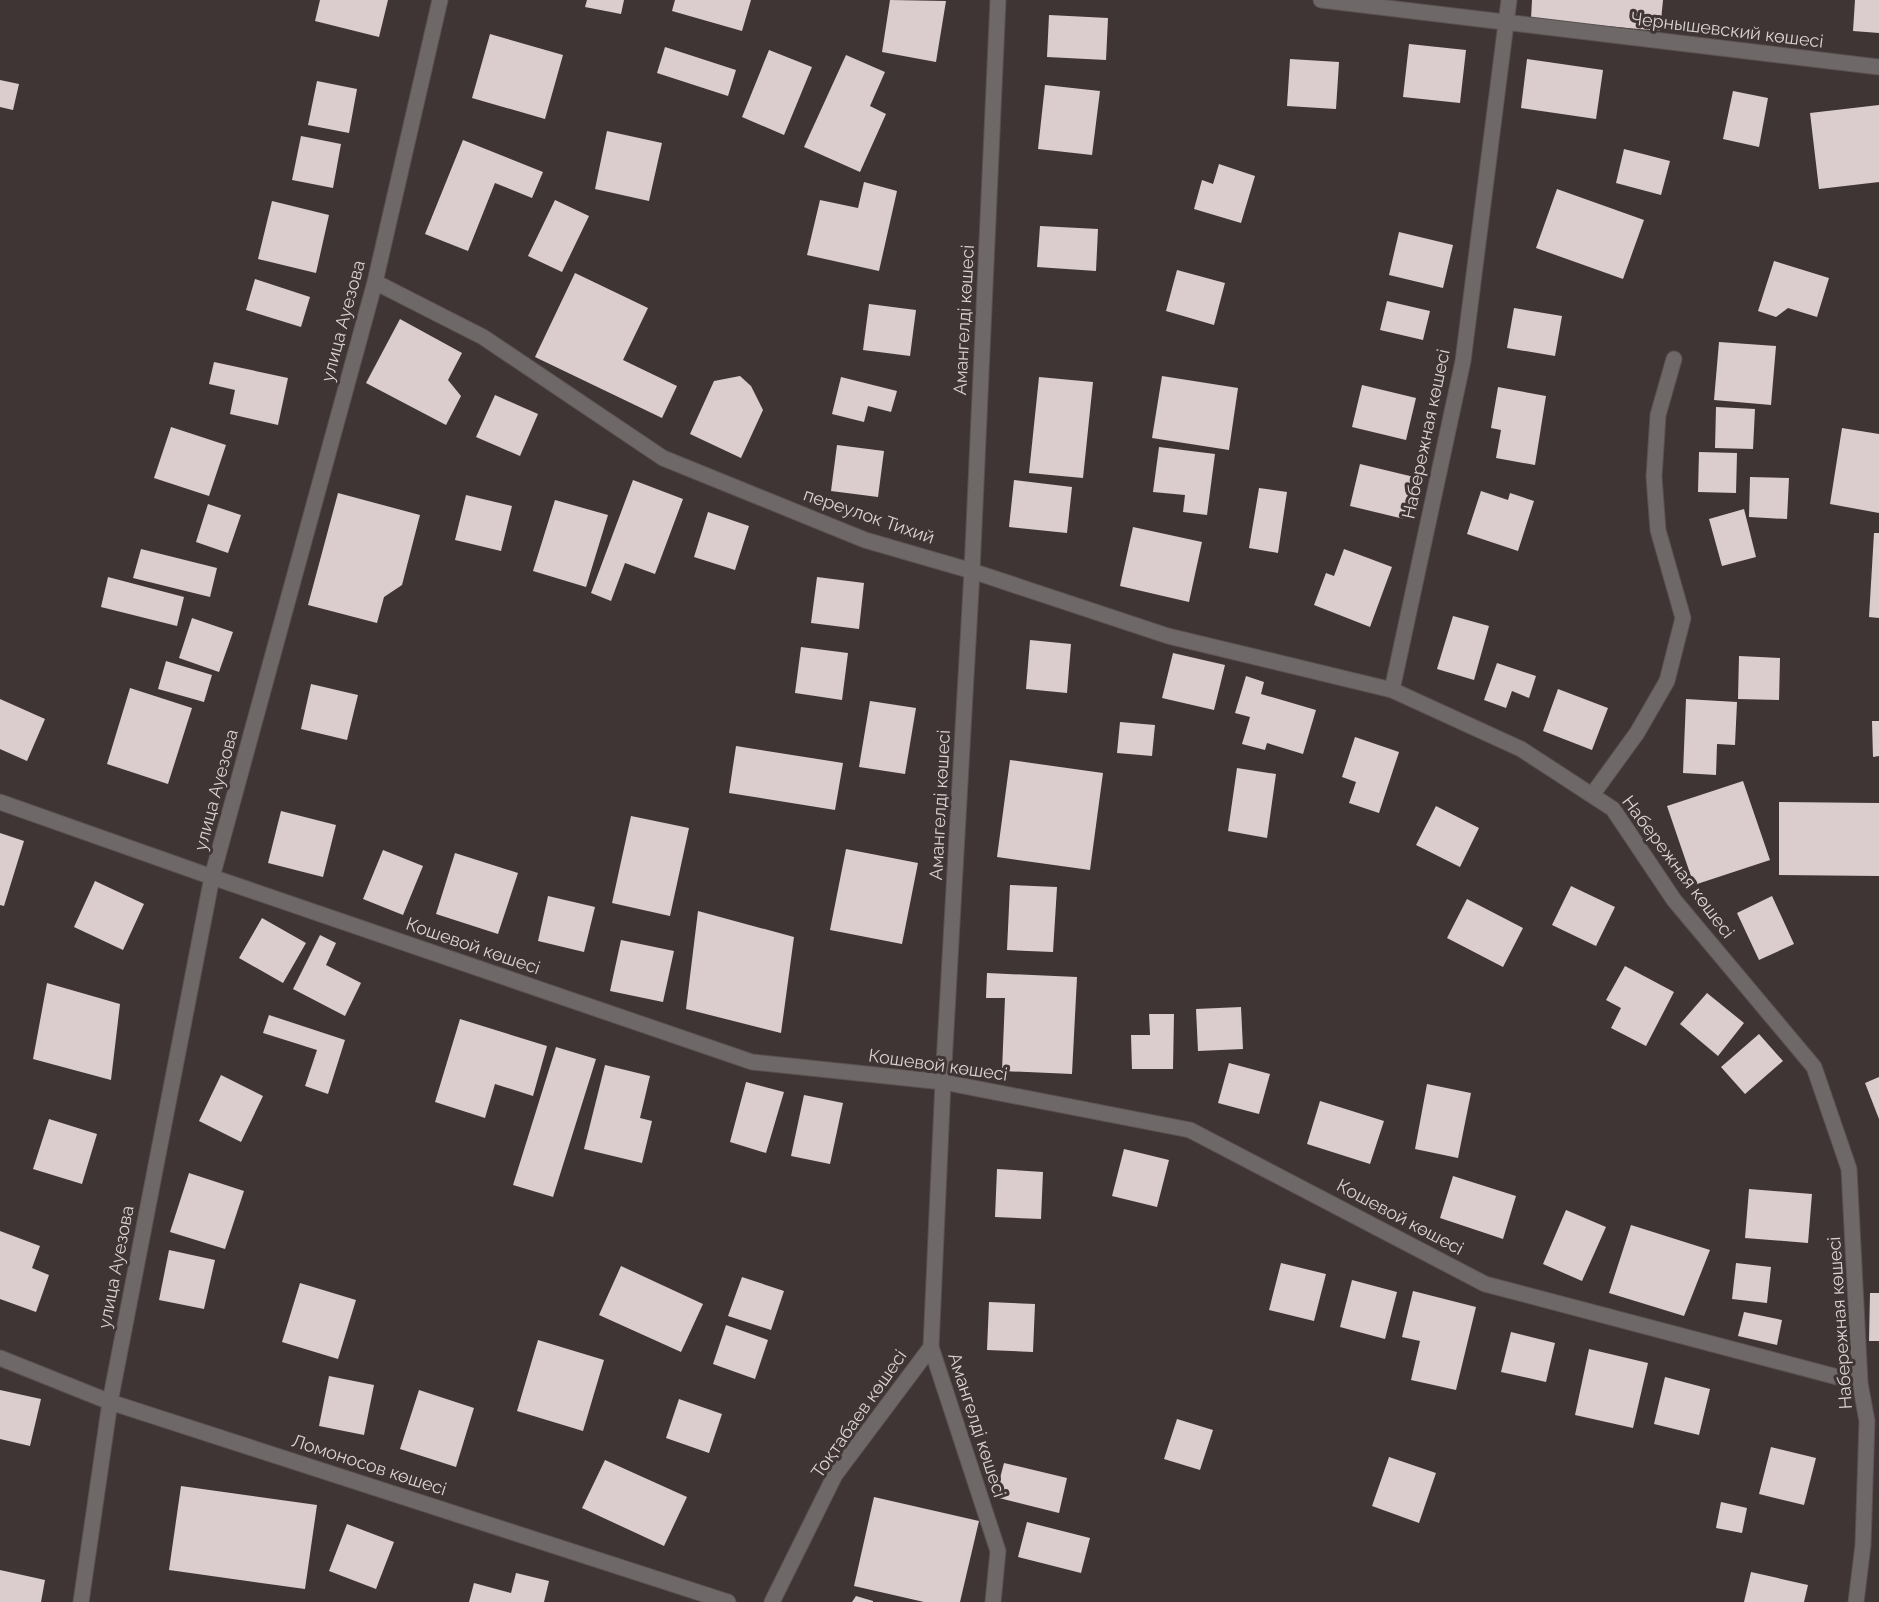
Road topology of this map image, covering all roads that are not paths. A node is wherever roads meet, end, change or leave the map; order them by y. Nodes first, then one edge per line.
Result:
1 (440, 0) edge
2 (998, 0) edge
3 (1321, 0) edge
4 (1509, 0) edge
5 (1506, 23) junction
6 (1879, 67) edge
7 (375, 282) junction
8 (1674, 359) dead end
9 (972, 571) junction
10 (1392, 690) junction
11 (1592, 795) junction
12 (0, 802) edge
13 (212, 877) junction
14 (943, 1082) junction
15 (931, 1347) junction
16 (0, 1358) edge
17 (1860, 1383) junction
18 (110, 1402) junction
19 (81, 1602) edge
20 (728, 1602) edge
21 (772, 1602) edge
22 (993, 1602) edge
23 (1857, 1602) edge

1 - 7 street, улица Ауезова
2 - 9 street, Амангелді көшесі
3 - 5 street, Чернышевский көшесі
4 - 5 street, Набережная көшесі
5 - 6 street, Чернышевский көшесі
5 - 10 street, Набережная көшесі
7 - 9 street, переулок Тихий
7 - 13 street, улица Ауезова
8 - 11 street
9 - 10 street, переулок Тихий
9 - 14 street, Амангелді көшесі
10 - 11 street, Набережная көшесі
11 - 17 street, Набережная көшесі
12 - 13 street, Кошевой көшесі
13 - 14 street, Кошевой көшесі
13 - 18 street, улица Ауезова
14 - 15 street, Амангелді көшесі
14 - 17 street, Кошевой көшесі
15 - 21 street, Тоқтабаев көшесі
15 - 22 street, Амангелді көшесі
16 - 18 street, Ломоносов көшесі
17 - 23 street, Набережная көшесі
18 - 19 street, улица Ауезова
18 - 20 street, Ломоносов көшесі

